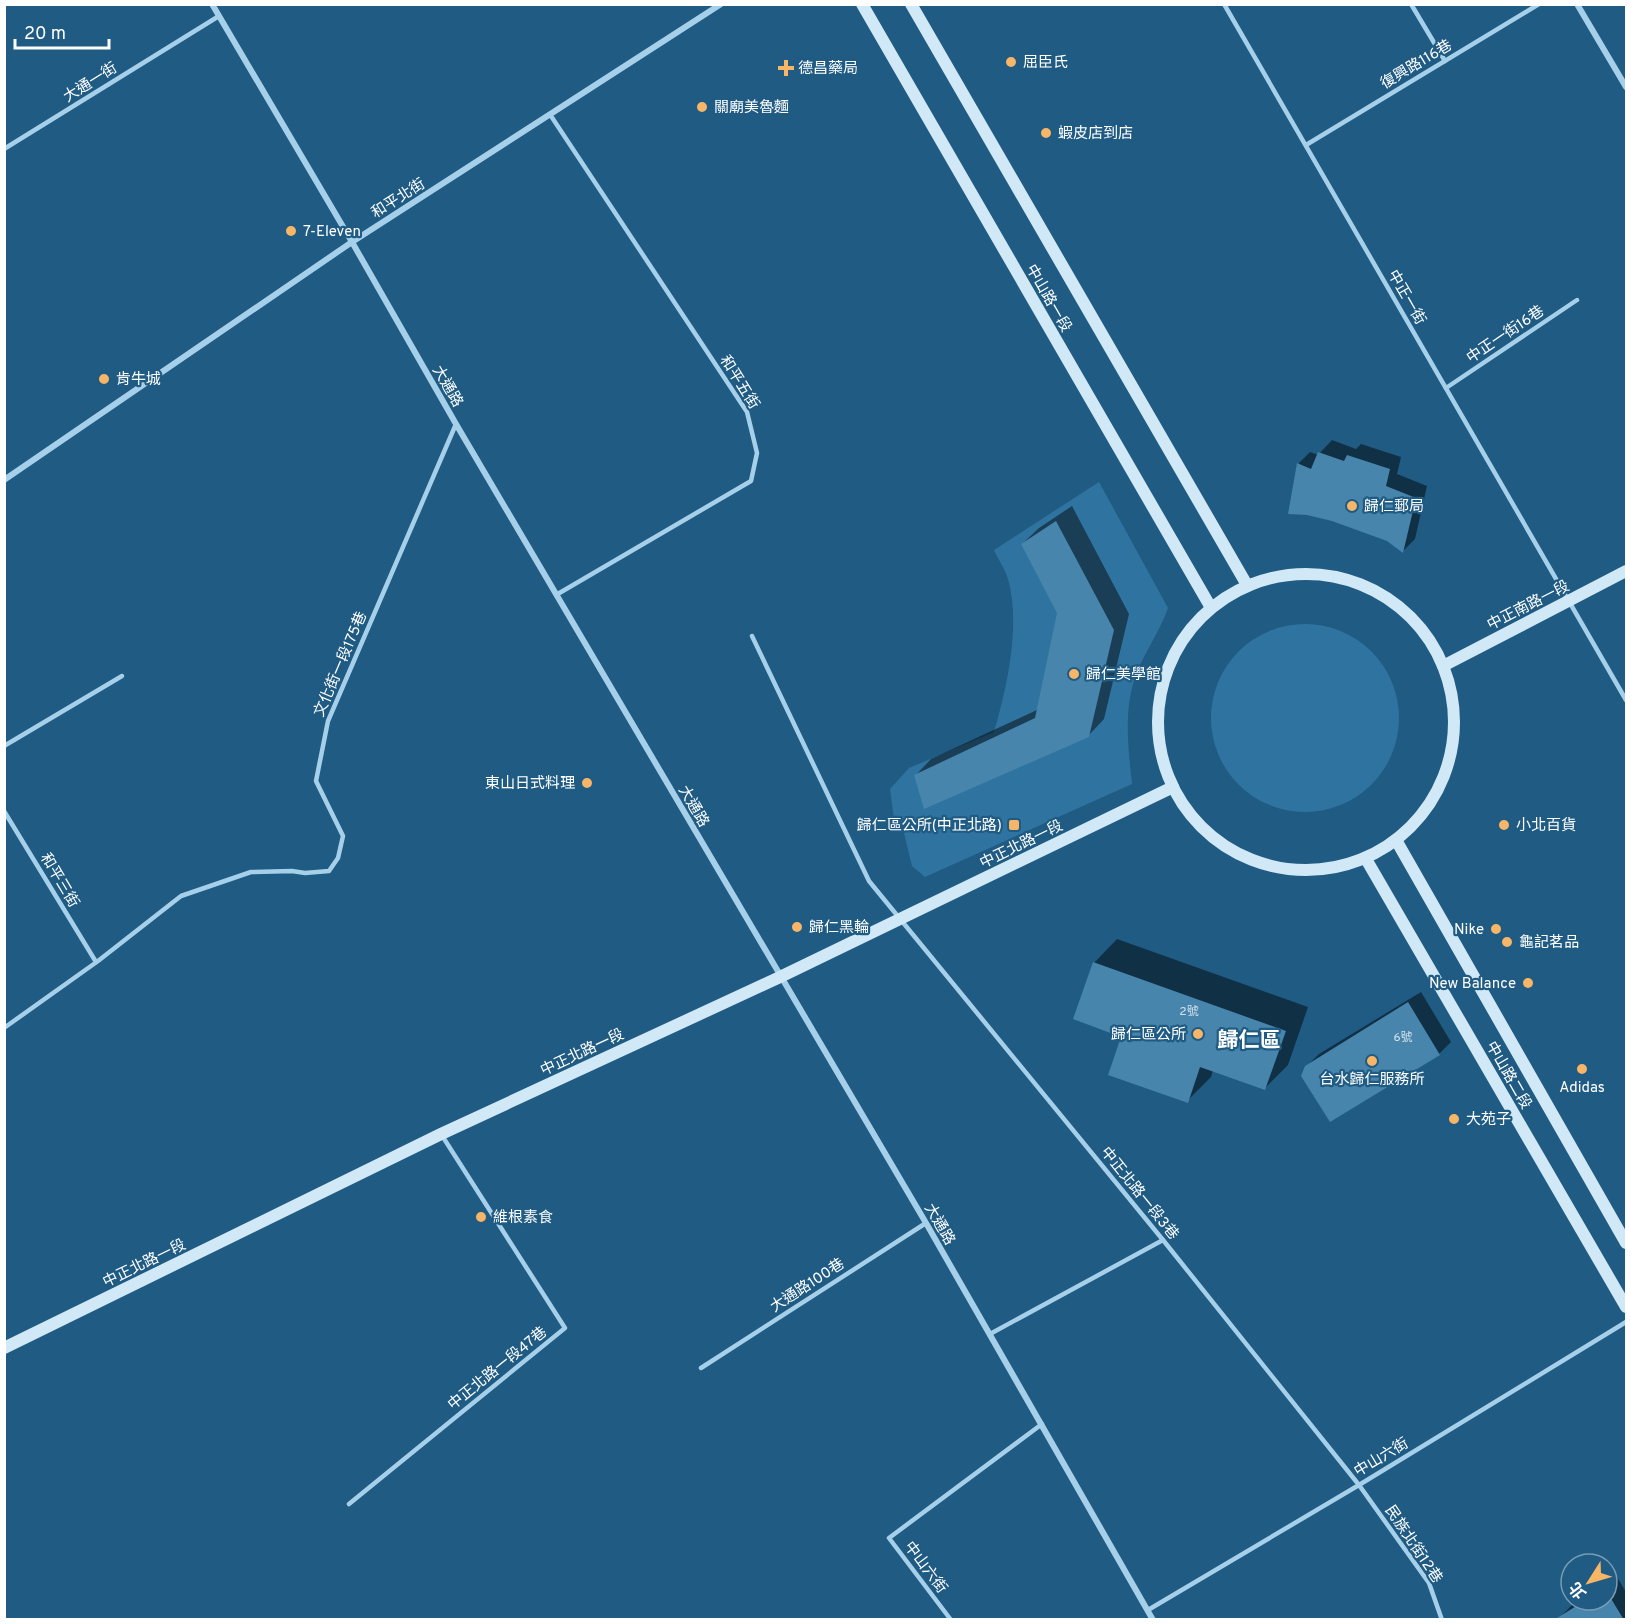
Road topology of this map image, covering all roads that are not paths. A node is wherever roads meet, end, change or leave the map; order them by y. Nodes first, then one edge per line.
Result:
1 (212, 4) edge
2 (721, 4) edge
3 (862, 4) edge
4 (911, 4) edge
5 (1224, 4) edge
6 (1411, 4) edge
7 (1539, 4) edge
8 (1577, 4) edge
9 (219, 16) junction
10 (1445, 61) junction
11 (1626, 87) edge
12 (551, 116) junction
13 (1306, 145) junction
14 (4, 149) edge
15 (352, 242) junction
16 (1577, 300) dead end
17 (1446, 388) junction
18 (456, 424) junction
19 (4, 480) edge
20 (1626, 571) edge
21 (1246, 585) junction
22 (556, 595) junction
23 (1569, 601) junction
24 (1210, 606) junction
25 (752, 636) dead end
26 (1443, 666) junction
27 (122, 676) dead end
28 (1626, 700) edge
29 (4, 746) edge
30 (1173, 787) junction
31 (4, 811) edge
32 (1396, 840) junction
33 (1366, 859) junction
34 (901, 919) junction
35 (96, 962) junction
36 (780, 977) junction
37 (4, 1028) edge
38 (441, 1134) junction
39 (926, 1223) junction
40 (1163, 1240) junction
41 (1626, 1243) edge
42 (1626, 1306) edge
43 (1626, 1322) edge
44 (990, 1334) junction
45 (4, 1348) edge
46 (701, 1368) dead end
47 (1042, 1424) junction
48 (1359, 1485) junction
49 (349, 1504) dead end
50 (1148, 1610) junction
51 (951, 1620) edge
52 (1153, 1620) edge
53 (1442, 1620) edge

1 - 9 street, 大通路
2 - 12 street, 和平北街
3 - 24 main road, 中山路一段
4 - 21 main road, 中山路一段
5 - 13 lane, 中正一街
6 - 10 lane
7 - 10 lane, 復興路116巷
8 - 11 street
9 - 14 lane, 大通一街
9 - 15 street, 大通路
10 - 13 lane, 復興路116巷
12 - 15 street, 和平北街
12 - 22 lane, 和平五街
13 - 17 lane, 中正一街
15 - 18 street, 大通路
15 - 19 street, 和平北街
16 - 17 lane, 中正一街16巷
17 - 23 lane, 中正一街
18 - 22 street, 大通路
18 - 35 lane, 文化街一段175巷
20 - 23 main road, 中正南路一段
21 - 24 main road
21 - 26 main road
22 - 36 street, 大通路
23 - 26 main road, 中正南路一段
23 - 28 lane, 中正一街
24 - 30 main road
25 - 34 lane, 中正北路一段3巷
26 - 32 main road
27 - 29 lane
30 - 33 main road
30 - 34 main road, 中正北路一段
31 - 35 lane, 和平三街
32 - 33 main road
32 - 41 main road, 中山路二段
33 - 42 main road, 中山路二段
34 - 36 main road, 中正北路一段
34 - 40 lane, 中正北路一段3巷
35 - 37 lane, 文化街一段175巷
36 - 38 main road, 中正北路一段
36 - 39 street, 大通路
38 - 45 main road, 中正北路一段
38 - 49 lane, 中正北路一段47巷
39 - 44 street, 大通路
39 - 46 lane, 大通路100巷
40 - 44 lane
40 - 48 lane, 中正北路一段3巷
43 - 48 lane, 中山六街
44 - 47 street, 大通路
47 - 50 street, 大通路
47 - 51 lane, 中山六街
48 - 50 lane, 中山六街
48 - 53 lane, 民族北街12巷
50 - 52 street, 大通路

